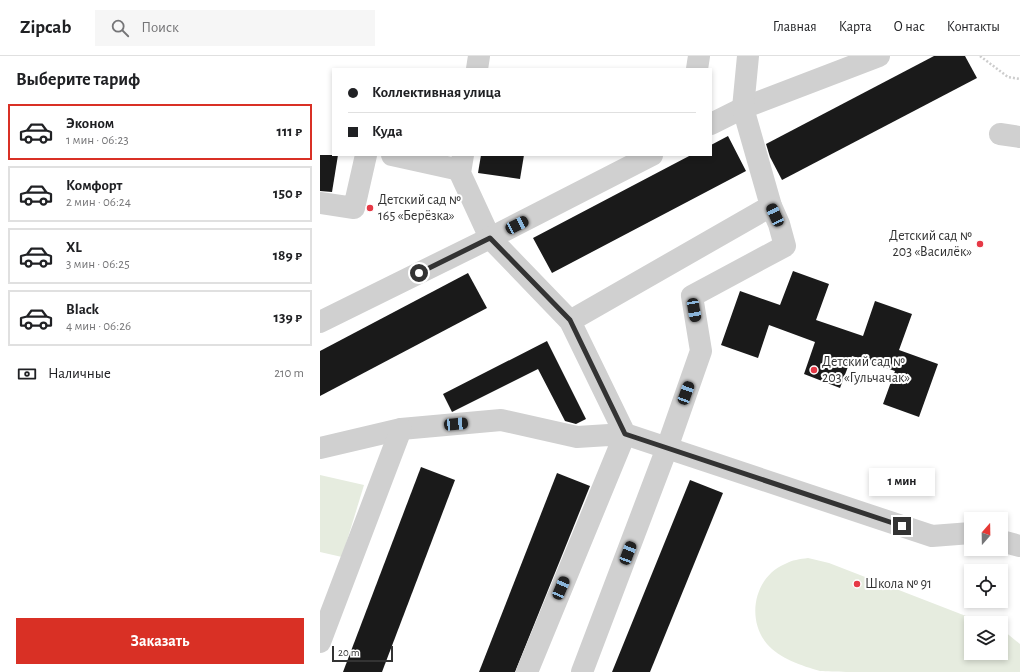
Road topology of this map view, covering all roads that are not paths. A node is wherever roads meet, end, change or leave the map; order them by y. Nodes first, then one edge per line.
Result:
1 (479, 56) edge
2 (699, 56) edge
3 (748, 56) edge
4 (879, 56) edge
5 (476, 68) edge
6 (697, 68) edge
7 (743, 108) junction
8 (712, 124) edge
9 (366, 156) edge
10 (402, 156) edge
11 (650, 156) edge
12 (462, 162) edge
13 (320, 203) edge
14 (771, 206) junction
15 (490, 238) junction
16 (570, 320) junction
17 (320, 322) edge
18 (400, 429) junction
19 (625, 434) junction
20 (320, 448) edge
21 (667, 448) junction
22 (964, 534) edge
23 (1008, 543) edge
24 (1020, 546) edge
25 (320, 642) edge
26 (527, 672) edge
27 (582, 672) edge

1 - 5 lane
2 - 6 lane
3 - 7 lane
4 - 7 lane
7 - 8 lane
7 - 14 lane
9 - 13 lane
10 - 12 lane
11 - 15 lane
12 - 15 lane
14 - 16 lane
14 - 21 lane
15 - 16 lane
15 - 17 lane
16 - 19 lane
18 - 19 lane
18 - 20 lane
18 - 25 lane
19 - 21 lane
19 - 26 lane
21 - 22 lane
21 - 27 lane
23 - 24 lane

